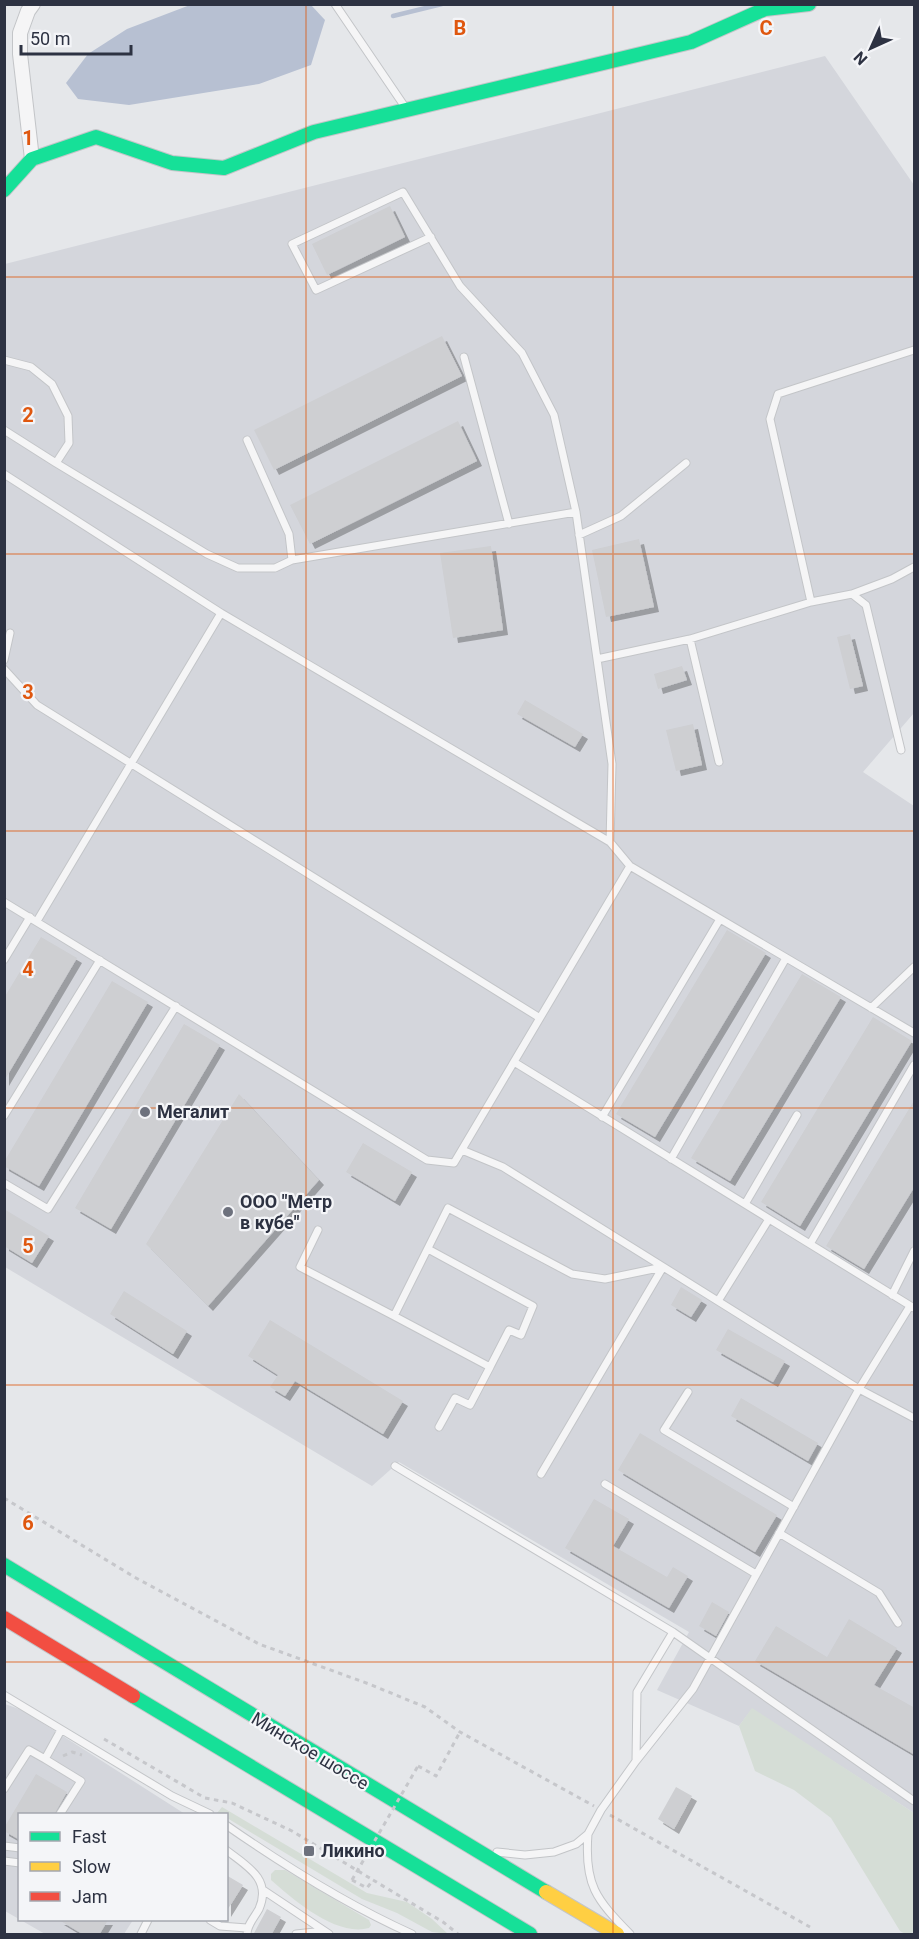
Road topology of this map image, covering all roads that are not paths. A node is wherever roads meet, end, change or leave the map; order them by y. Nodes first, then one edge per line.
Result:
1 (33, 4) edge
2 (335, 4) edge
3 (808, 4) edge
4 (408, 111) junction
5 (32, 159) junction
6 (4, 190) edge
7 (430, 237) junction
8 (915, 350) edge
9 (464, 357) dead end
10 (4, 360) edge
11 (4, 430) edge
12 (247, 440) dead end
13 (56, 463) junction
14 (686, 463) dead end
15 (4, 474) edge
16 (576, 512) junction
17 (509, 524) junction
18 (579, 535) junction
19 (292, 560) junction
20 (915, 567) edge
21 (852, 594) junction
22 (811, 602) junction
23 (221, 613) junction
24 (10, 633) dead end
25 (690, 639) junction
26 (597, 659) junction
27 (4, 660) edge
28 (4, 669) edge
29 (901, 750) dead end
30 (719, 762) dead end
31 (132, 763) junction
32 (610, 842) junction
33 (630, 866) junction
34 (4, 902) edge
35 (30, 917) junction
36 (720, 919) junction
37 (37, 921) junction
38 (786, 958) junction
39 (4, 960) edge
40 (100, 960) junction
41 (915, 967) edge
42 (176, 1006) junction
43 (871, 1008) junction
44 (540, 1018) junction
45 (915, 1033) edge
46 (514, 1062) junction
47 (915, 1065) edge
48 (797, 1115) dead end
49 (4, 1116) edge
50 (602, 1117) junction
51 (462, 1150) junction
52 (671, 1159) junction
53 (4, 1183) edge
54 (745, 1204) junction
55 (769, 1219) junction
56 (318, 1230) dead end
57 (810, 1244) junction
58 (428, 1249) junction
59 (915, 1251) edge
60 (663, 1267) junction
61 (892, 1294) junction
62 (718, 1301) junction
63 (913, 1307) edge
64 (394, 1316) junction
65 (490, 1367) junction
66 (859, 1389) junction
67 (688, 1392) dead end
68 (915, 1418) edge
69 (439, 1427) dead end
70 (395, 1466) dead end
71 (541, 1474) dead end
72 (605, 1484) dead end
73 (794, 1507) junction
74 (779, 1533) junction
75 (4, 1565) edge
76 (756, 1574) junction
77 (4, 1618) edge
78 (898, 1623) dead end
79 (673, 1632) junction
80 (711, 1657) junction
81 (4, 1695) edge
82 (62, 1730) junction
83 (45, 1759) junction
84 (636, 1761) junction
85 (4, 1789) edge
86 (915, 1801) edge
87 (61, 1813) edge
88 (207, 1813) edge
89 (228, 1827) edge
90 (588, 1834) junction
91 (474, 1849) junction
92 (228, 1851) edge
93 (263, 1890) junction
94 (148, 1921) edge
95 (212, 1921) edge
96 (247, 1931) edge
97 (141, 1935) edge
98 (296, 1935) edge
99 (328, 1935) edge
100 (412, 1935) edge
101 (530, 1935) edge
102 (617, 1935) edge
103 (630, 1935) edge

1 - 5 street
2 - 4 lane
3 - 4 main road
4 - 5 main road
5 - 6 main road
7 - 7 lane
7 - 16 lane
8 - 22 lane
9 - 17 lane
10 - 13 lane
11 - 13 lane
12 - 19 lane
13 - 19 lane
14 - 18 lane
15 - 23 lane
16 - 17 lane
16 - 18 lane
17 - 19 lane
18 - 26 lane
20 - 21 lane
21 - 22 lane
21 - 29 lane
22 - 25 lane
23 - 31 lane
23 - 32 lane
24 - 27 lane
25 - 26 lane
25 - 30 lane
26 - 32 lane
28 - 31 lane
31 - 37 lane
31 - 44 lane
32 - 33 lane
33 - 36 lane
33 - 44 lane
34 - 35 lane
35 - 37 lane
35 - 39 lane
36 - 38 lane
36 - 50 lane
37 - 40 lane
38 - 43 lane
38 - 52 lane
40 - 42 lane
40 - 49 lane
41 - 43 lane
42 - 51 lane
42 - 53 lane
43 - 45 lane
44 - 46 lane
46 - 50 lane
46 - 51 lane
47 - 57 lane
48 - 54 lane
50 - 52 lane
51 - 60 lane
52 - 54 lane
54 - 55 lane
55 - 57 lane
55 - 62 lane
56 - 64 lane
57 - 61 lane
58 - 60 lane
58 - 64 lane
58 - 65 lane
59 - 61 lane
60 - 62 lane
60 - 71 lane
61 - 63 lane
62 - 66 lane
63 - 66 lane
64 - 65 lane
65 - 69 lane
66 - 68 lane
66 - 73 lane
67 - 73 lane
70 - 79 lane
72 - 76 lane
73 - 74 lane
74 - 76 lane
74 - 78 lane
75 - 91 main road, Минское шоссе
76 - 80 lane
77 - 101 main road
79 - 80 lane
79 - 84 lane
80 - 84 lane
80 - 86 lane
81 - 82 lane
82 - 83 lane
82 - 88 lane
83 - 85 lane
83 - 87 lane
84 - 90 lane
89 - 100 lane
90 - 91 lane
90 - 103 lane
91 - 102 main road, Минское шоссе
92 - 93 lane
93 - 96 lane
93 - 99 lane
94 - 97 lane
95 - 96 lane
98 - 99 lane

